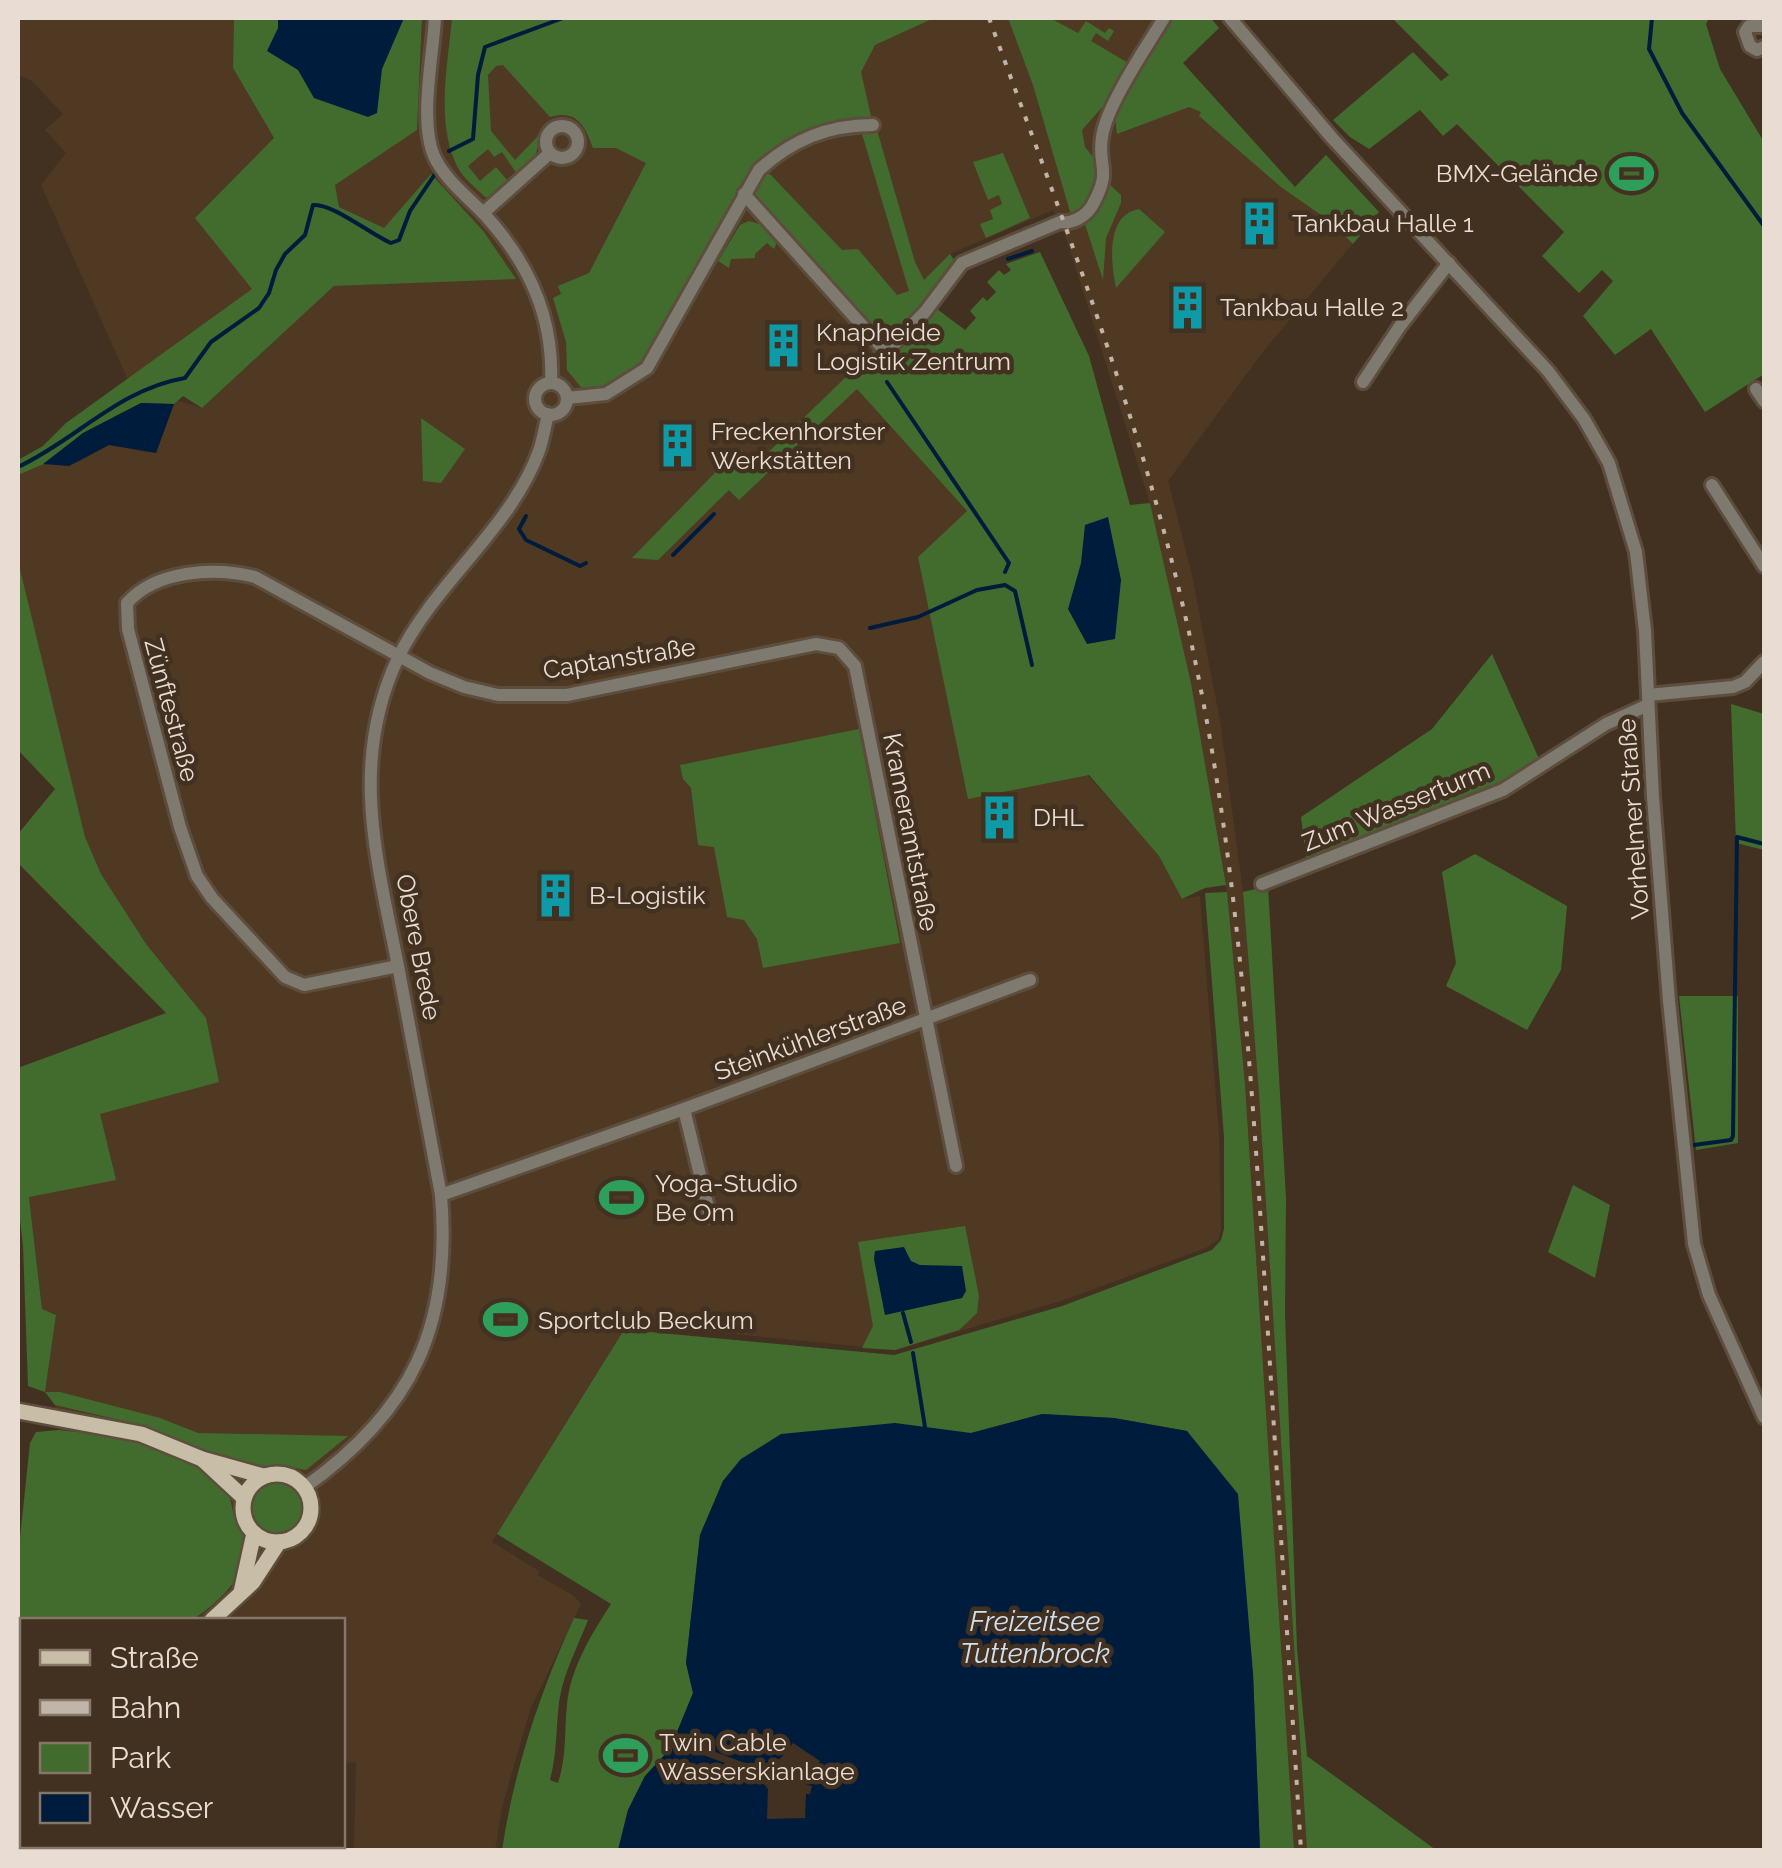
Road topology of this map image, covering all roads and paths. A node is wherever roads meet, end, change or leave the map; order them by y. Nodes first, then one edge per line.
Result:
1 (435, 18) edge
2 (1164, 18) edge
3 (1230, 18) edge
4 (1764, 26) edge
5 (1764, 47) edge
6 (873, 124) dead end
7 (550, 153) dead end
8 (744, 194) junction
9 (483, 213) junction
10 (1449, 264) junction
11 (1363, 382) dead end
12 (552, 383) junction
13 (566, 398) junction
14 (548, 414) junction
15 (1712, 486) dead end
16 (1764, 566) edge
17 (848, 655) joint
18 (399, 657) junction
19 (1764, 662) edge
20 (1648, 700) junction
21 (1262, 884) dead end
22 (398, 966) junction
23 (1030, 980) dead end
24 (924, 1020) junction
25 (684, 1110) junction
26 (956, 1166) dead end
27 (442, 1195) junction
28 (710, 1216) dead end
29 (18, 1411) edge
30 (1764, 1418) edge
31 (202, 1459) junction
32 (263, 1476) junction
33 (304, 1487) junction
34 (244, 1498) junction
35 (254, 1533) junction
36 (279, 1542) junction
37 (241, 1592) junction
38 (214, 1618) edge

1 - 9 street
2 - 8 street
3 - 10 street, Vorhelmer Straße
4 - 5 street
6 - 8 street
7 - 9 street
8 - 13 street
9 - 12 street
10 - 11 street
10 - 20 street, Vorhelmer Straße
12 - 13 street
12 - 14 street
13 - 14 street
14 - 18 street, Obere Brede
15 - 16 street
17 - 18 street, Captanstraße
17 - 24 street, Krameramtstraße
18 - 22 street, Obere Brede
18 - 22 street, Zünftestraße
19 - 20 street, Zum Wasserturm
20 - 21 street, Zum Wasserturm
20 - 30 street, Vorhelmer Straße
22 - 27 street, Obere Brede
23 - 24 street
24 - 25 street, Steinkühlerstraße
24 - 26 street, Steinkühlerstraße
25 - 27 street, Steinkühlerstraße
25 - 28 street
27 - 33 street, Obere Brede
29 - 31 main road
31 - 32 main road
31 - 34 main road
32 - 33 main road
32 - 34 main road
33 - 36 main road
34 - 35 main road
35 - 36 main road
35 - 37 main road
36 - 37 main road
37 - 38 main road

